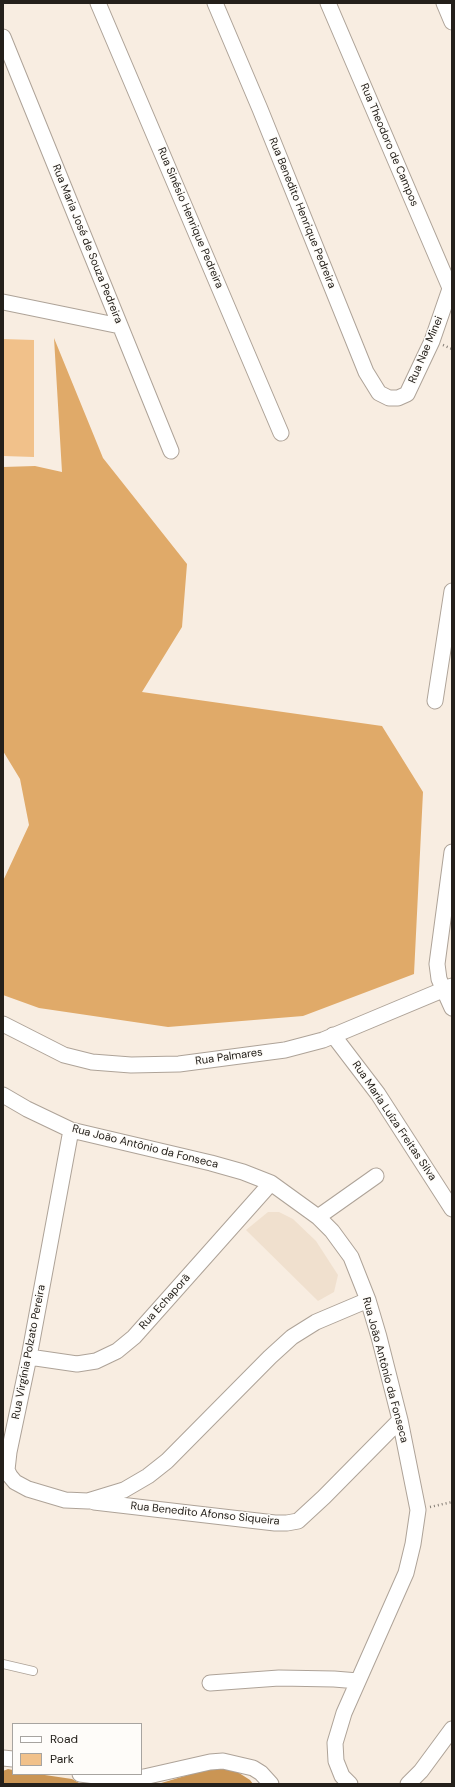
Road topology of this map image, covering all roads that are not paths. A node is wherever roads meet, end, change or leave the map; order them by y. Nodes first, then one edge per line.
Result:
1 (98, 3) edge
2 (215, 3) edge
3 (328, 3) edge
4 (444, 3) edge
5 (452, 22) edge
6 (3, 37) edge
7 (451, 285) edge
8 (3, 302) edge
9 (120, 326) junction
10 (407, 394) joint
11 (281, 433) dead end
12 (171, 451) dead end
13 (452, 591) edge
14 (447, 651) edge
15 (435, 701) dead end
16 (452, 852) edge
17 (447, 988) edge
18 (452, 1008) edge
19 (3, 1024) edge
20 (333, 1035) junction
21 (4, 1096) edge
22 (71, 1130) junction
23 (376, 1176) dead end
24 (271, 1183) junction
25 (452, 1210) edge
26 (318, 1217) junction
27 (368, 1300) junction
28 (29, 1357) junction
29 (400, 1420) junction
30 (88, 1501) junction
31 (3, 1664) edge
32 (33, 1671) dead end
33 (358, 1682) junction
34 (210, 1683) dead end
35 (452, 1729) edge
36 (88, 1775) edge
37 (271, 1784) edge
38 (350, 1784) edge
39 (408, 1784) edge

1 - 11 street, Rua Sinésio Henrique Pedreira
2 - 10 street, Rua Benedito Henrique Pedreira
3 - 7 street, Rua Theodoro de Campos
4 - 5 street
6 - 9 street, Rua Maria José de Souza Pedreira
7 - 10 street, Rua Nae Minei
8 - 9 street
9 - 12 street, Rua Maria José de Souza Pedreira
13 - 14 street
14 - 15 street
16 - 17 street
17 - 18 street
17 - 20 street, Rua Palmares
19 - 20 street, Rua Palmares
20 - 25 street, Rua Maria Luíza Freitas Silva
21 - 22 street, Rua João Antônio da Fonseca
22 - 24 street, Rua João Antônio da Fonseca
22 - 28 street, Rua Virgínia Polzato Pereira
23 - 26 street
24 - 26 street, Rua João Antônio da Fonseca
24 - 28 street, Rua Echaporã
26 - 27 street, Rua João Antônio da Fonseca
27 - 29 street, Rua João Antônio da Fonseca
27 - 30 street, Rua Virgínia Polzato Pereira
28 - 30 street, Rua Virgínia Polzato Pereira
29 - 30 street, Rua Benedito Afonso Siqueira
29 - 33 street, Rua João Antônio da Fonseca
31 - 32 lane
33 - 34 street
33 - 38 street, Rua João Antônio da Fonseca
35 - 39 street
36 - 37 street

